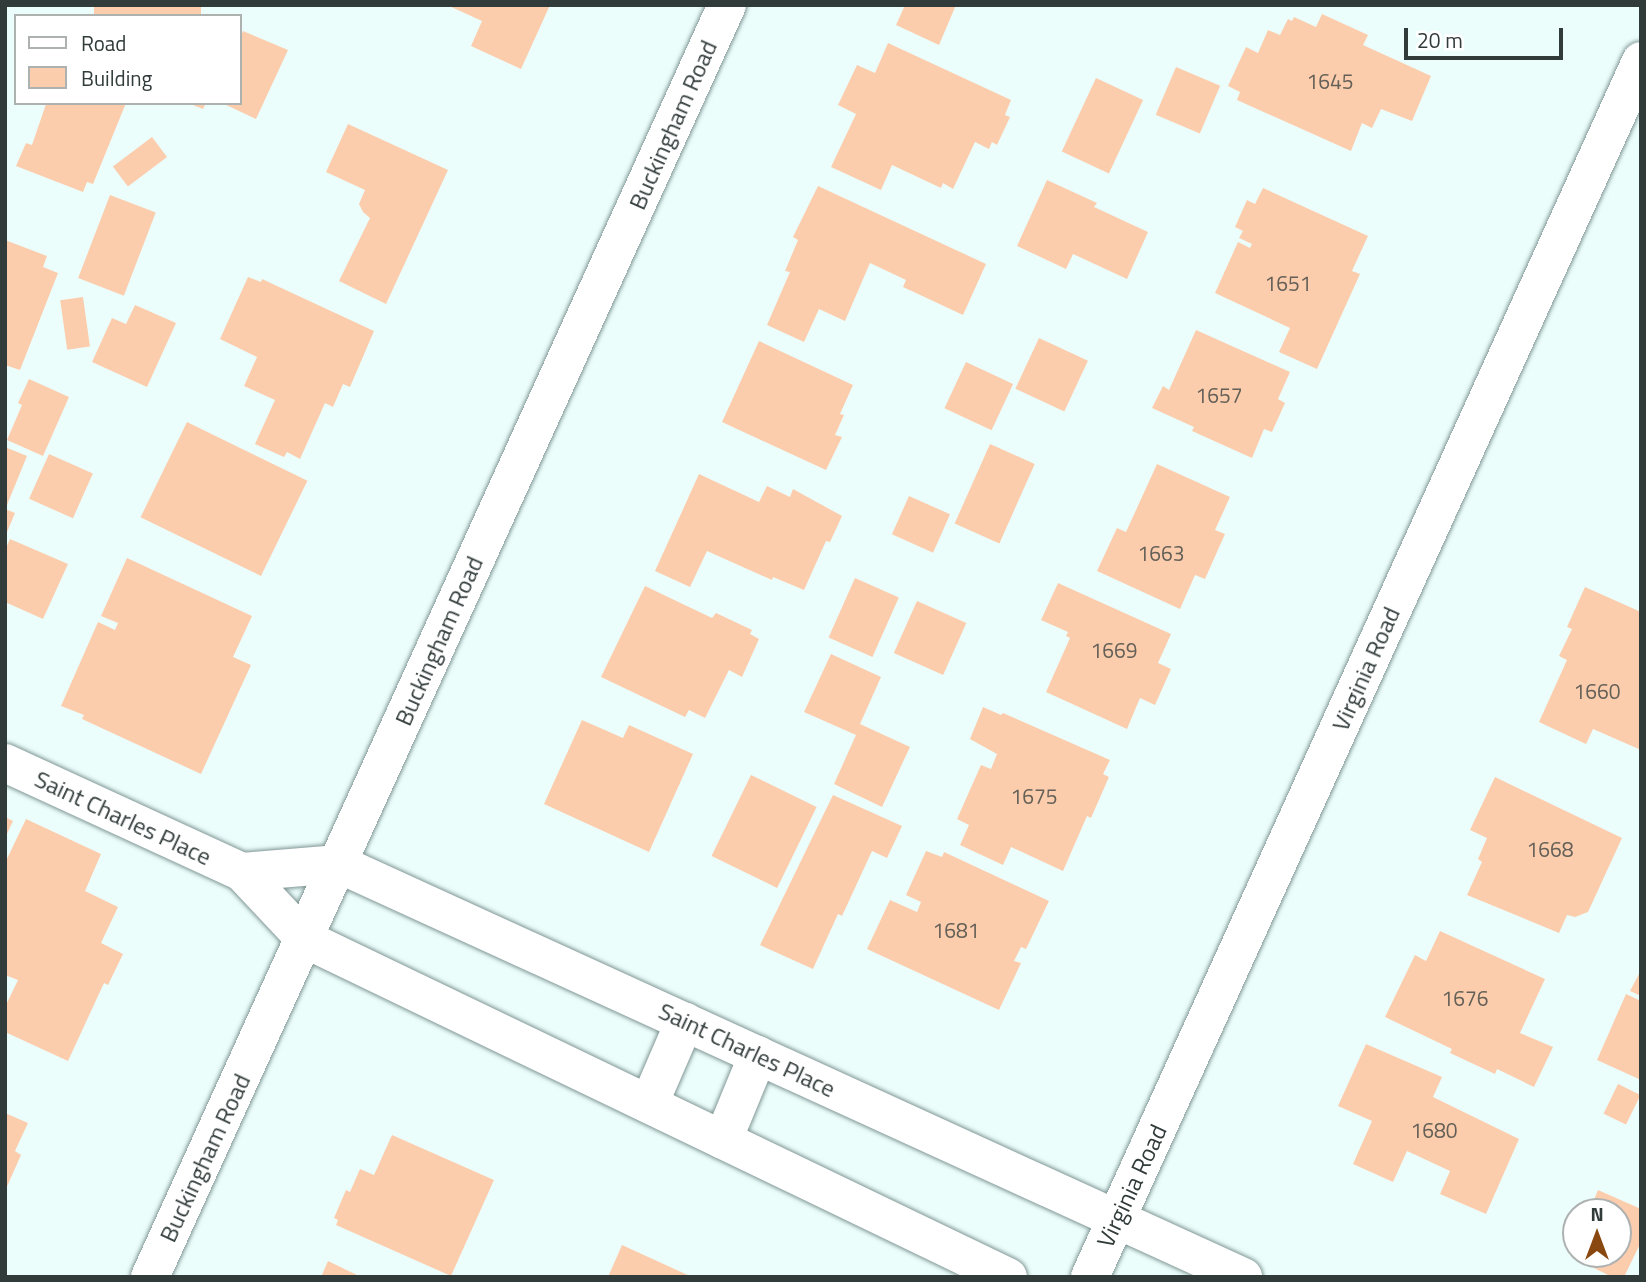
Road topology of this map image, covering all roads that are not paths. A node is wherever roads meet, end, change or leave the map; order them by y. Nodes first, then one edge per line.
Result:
1 (727, 5) edge
2 (1641, 61) edge
3 (5, 763) edge
4 (339, 864) junction
5 (242, 872) junction
6 (305, 939) junction
7 (685, 1021) junction
8 (758, 1055) junction
9 (649, 1104) junction
10 (723, 1140) junction
11 (1118, 1220) junction
12 (150, 1277) edge
13 (1008, 1277) edge
14 (1090, 1277) edge
15 (1243, 1277) edge

1 - 4 street, Buckingham Road
2 - 11 street, Virginia Road
3 - 5 street, Saint Charles Place
4 - 5 street, Saint Charles Place
4 - 6 street, Buckingham Road
4 - 7 street, Saint Charles Place
5 - 6 street, Saint Charles Place
6 - 9 street, Saint Charles Place
6 - 12 street, Buckingham Road
7 - 8 street, Saint Charles Place
7 - 9 street
8 - 10 street
8 - 11 street, Saint Charles Place
9 - 10 street, Saint Charles Place
10 - 13 street, Saint Charles Place
11 - 14 street, Virginia Road
11 - 15 street, Saint Charles Place

